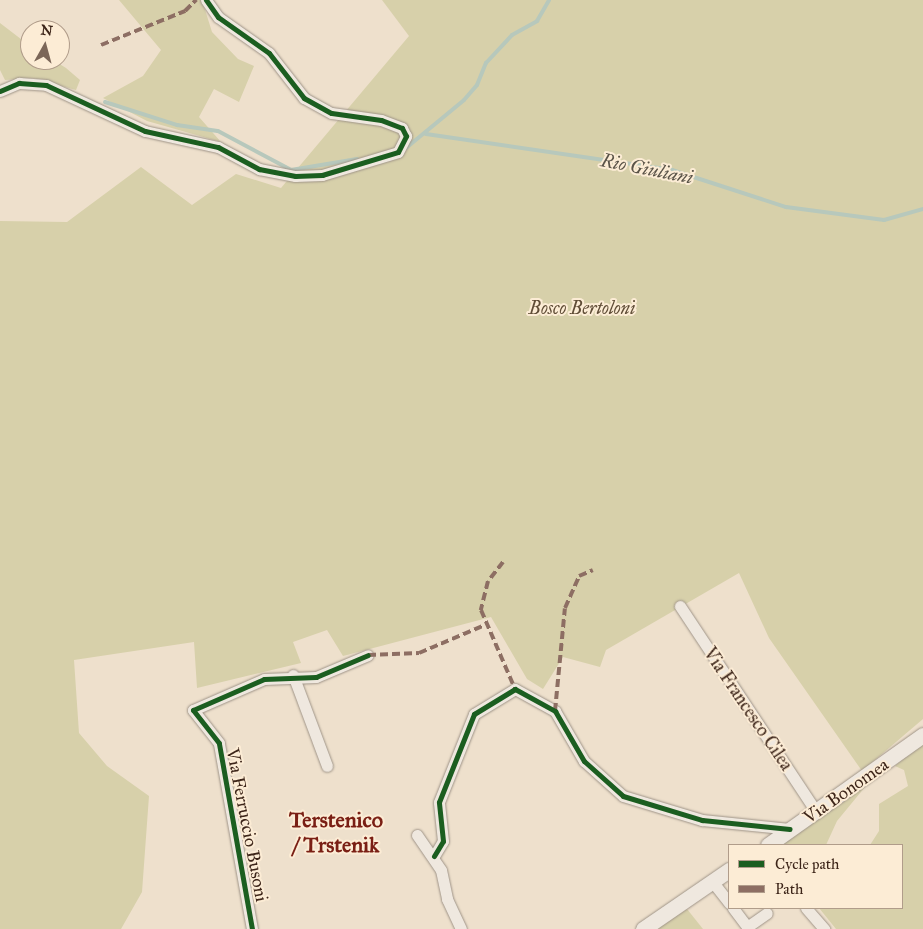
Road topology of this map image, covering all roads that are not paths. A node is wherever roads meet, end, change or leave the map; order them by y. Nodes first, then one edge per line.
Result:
1 (206, 0) edge
2 (0, 91) edge
3 (680, 606) dead end
4 (368, 655) dead end
5 (293, 675) junction
6 (923, 736) edge
7 (327, 766) dead end
8 (817, 812) junction
9 (790, 830) junction
10 (418, 835) dead end
11 (769, 844) edge
12 (434, 856) junction
13 (728, 871) edge
14 (712, 881) junction
15 (728, 902) edge
16 (734, 909) edge
17 (807, 909) edge
18 (767, 913) dead end
19 (748, 928) edge
20 (252, 929) edge
21 (461, 929) edge
22 (643, 929) edge
23 (824, 929) edge

1 - 2 street
3 - 8 street, Via Francesco Cilea
4 - 5 street, Via Ferruccio Busoni
5 - 7 street
5 - 20 street, Via Ferruccio Busoni
6 - 8 street, Via Bonomea
8 - 9 street, Via Bonomea
9 - 11 street, Via Bonomea
9 - 12 street
10 - 12 street
12 - 21 street
13 - 14 street
14 - 15 street
14 - 22 street
16 - 19 street
17 - 23 street
18 - 19 street

